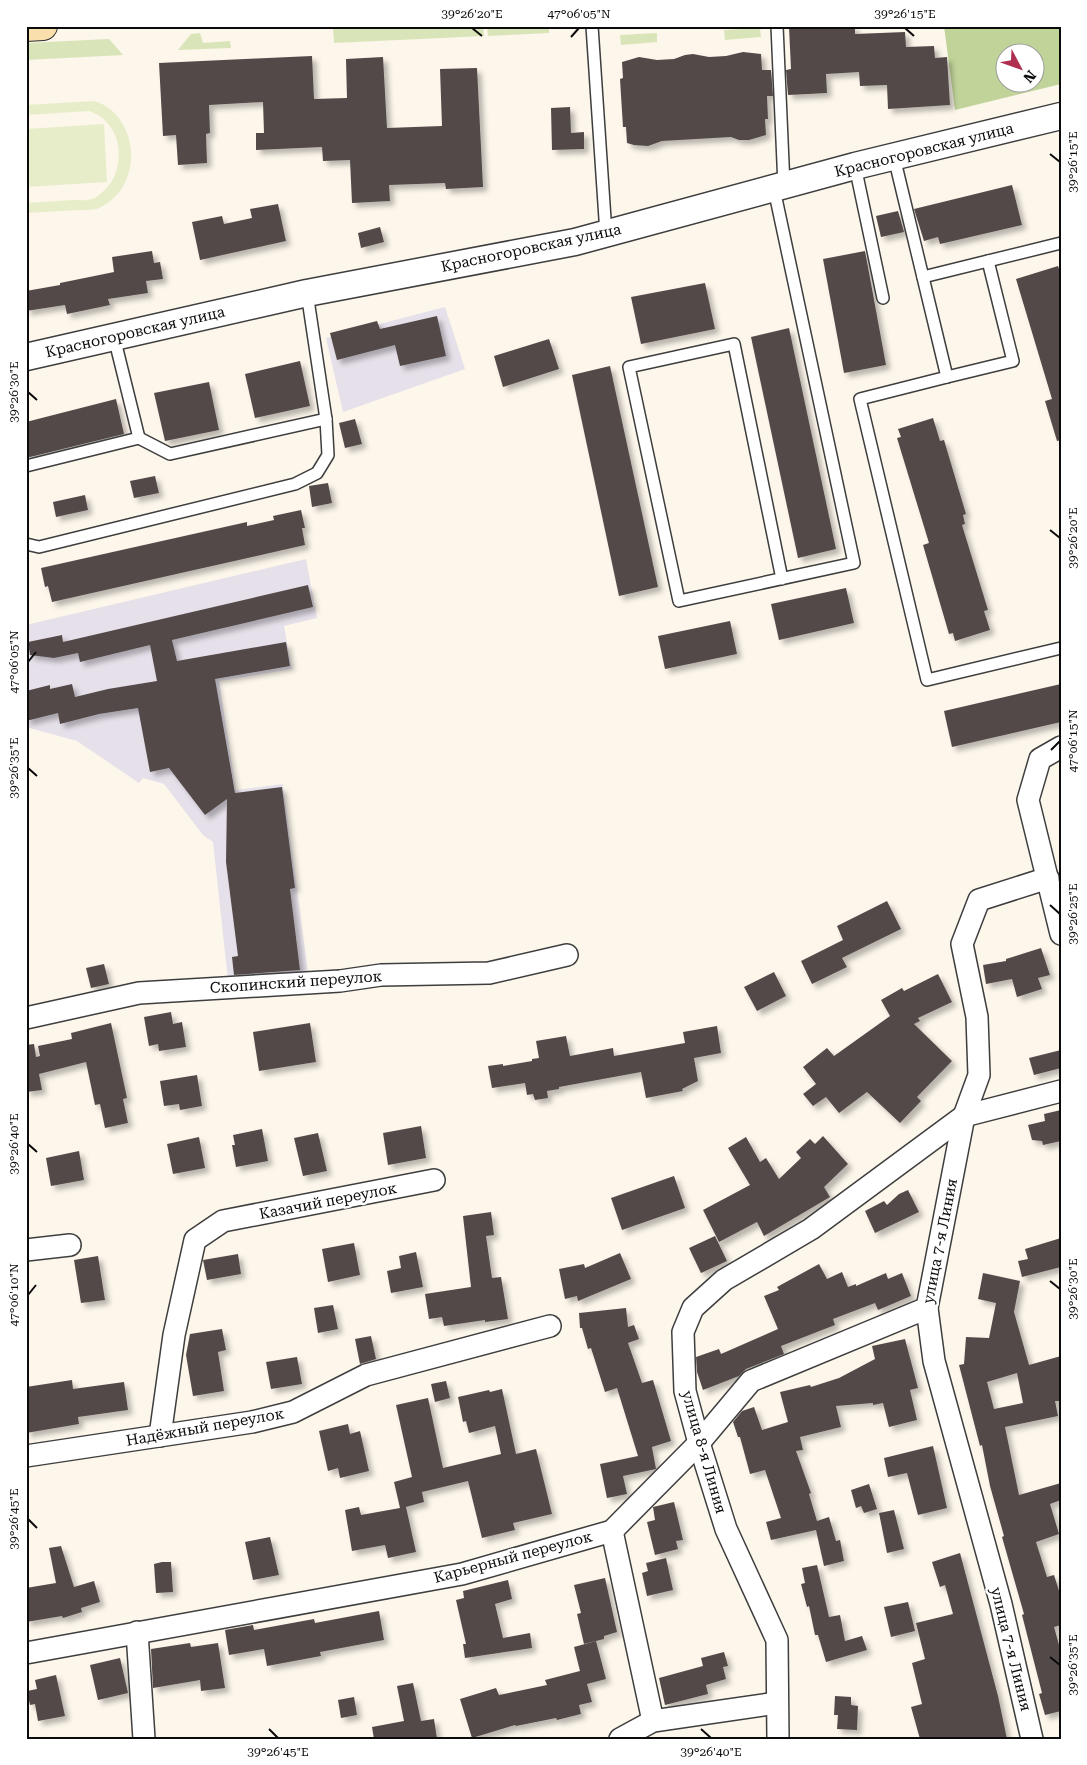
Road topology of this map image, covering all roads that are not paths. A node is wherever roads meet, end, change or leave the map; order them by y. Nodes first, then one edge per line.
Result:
1 (43, 26) edge
2 (592, 26) edge
3 (777, 26) edge
4 (26, 27) edge
5 (1061, 116) edge
6 (894, 158) junction
7 (855, 166) junction
8 (779, 187) junction
9 (606, 234) junction
10 (1061, 243) edge
11 (988, 261) junction
12 (923, 277) junction
13 (307, 293) junction
14 (883, 298) dead end
15 (114, 337) junction
16 (26, 357) edge
17 (947, 377) junction
18 (326, 419) junction
19 (139, 438) junction
20 (26, 466) edge
21 (26, 544) edge
22 (782, 579) junction
23 (1061, 648) edge
24 (1061, 747) edge
25 (1048, 878) junction
26 (1061, 934) edge
27 (567, 955) dead end
28 (26, 1018) edge
29 (1061, 1091) edge
30 (964, 1116) junction
31 (434, 1180) dead end
32 (70, 1245) dead end
33 (26, 1250) edge
34 (927, 1308) junction
35 (550, 1326) dead end
36 (160, 1436) junction
37 (699, 1443) junction
38 (26, 1456) edge
39 (612, 1531) junction
40 (137, 1632) junction
41 (26, 1653) edge
42 (777, 1703) junction
43 (653, 1720) junction
44 (144, 1739) edge
45 (620, 1739) edge
46 (778, 1739) edge
47 (1032, 1739) edge

1 - 4 main road
2 - 9 lane
3 - 8 lane
5 - 6 street, Красногоровская улица
6 - 7 street, Красногоровская улица
6 - 12 lane
7 - 8 street, Красногоровская улица
7 - 14 lane
8 - 9 street, Красногоровская улица
8 - 22 lane
9 - 13 street, Красногоровская улица
10 - 11 lane
11 - 12 lane
11 - 17 lane
12 - 17 lane
13 - 15 street, Красногоровская улица
13 - 18 lane
15 - 16 street, Красногоровская улица
15 - 19 lane
17 - 23 lane
18 - 19 lane
18 - 21 lane
19 - 20 lane
22 - 22 lane
24 - 25 street
25 - 26 street
25 - 30 street, улица 7-я Линия
27 - 28 street, Скопинский переулок
29 - 30 street
30 - 34 street, улица 7-я Линия
30 - 37 street, улица 8-я Линия
31 - 36 street, Казачий переулок
32 - 33 street
34 - 37 street, Карьерный переулок
34 - 47 street, улица 7-я Линия
35 - 36 street, Надёжный переулок
36 - 38 street, Надёжный переулок
37 - 39 street, Карьерный переулок
37 - 42 street, улица 8-я Линия
39 - 40 street, Карьерный переулок
39 - 43 street
40 - 41 street, Карьерный переулок
40 - 44 street
42 - 43 street
42 - 46 street, улица 8-я Линия
43 - 45 street

